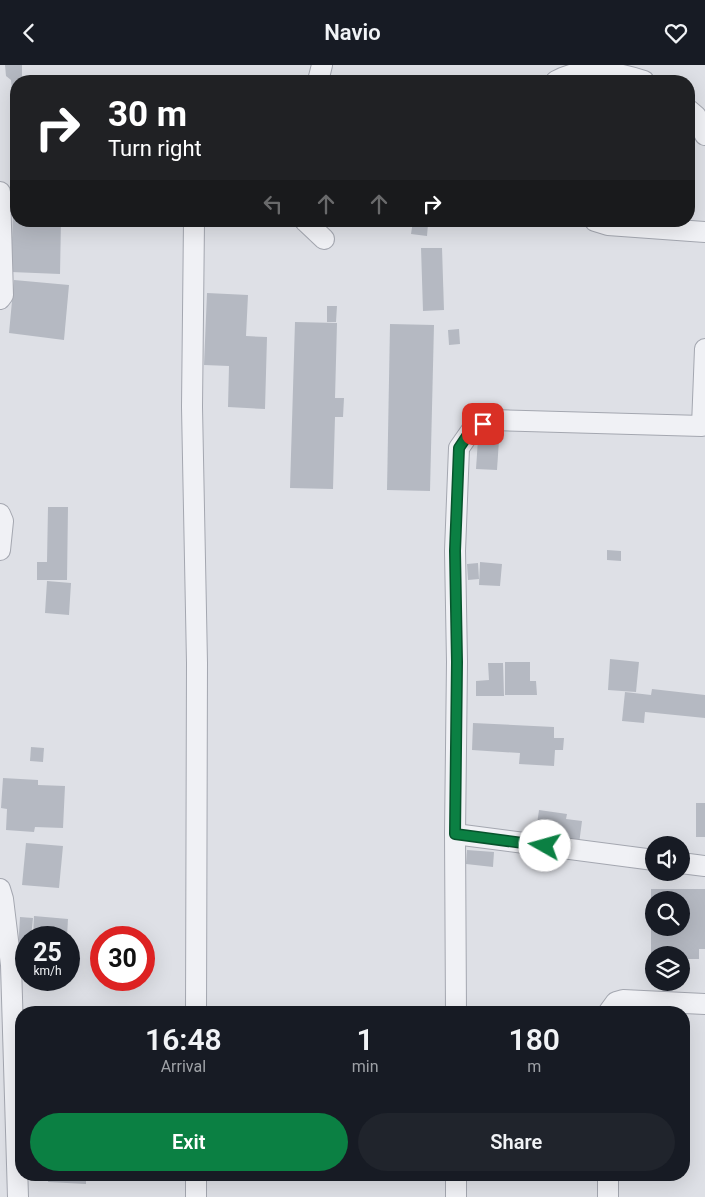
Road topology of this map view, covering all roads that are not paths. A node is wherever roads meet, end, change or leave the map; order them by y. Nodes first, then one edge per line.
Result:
1 (574, 75) edge
2 (626, 75) edge
3 (695, 115) edge
4 (705, 135) edge
5 (0, 192) edge
6 (194, 227) edge
7 (312, 227) edge
8 (636, 227) edge
9 (705, 232) edge
10 (324, 239) dead end
11 (0, 299) edge
12 (705, 349) edge
13 (704, 426) edge
14 (0, 514) edge
15 (0, 550) edge
16 (455, 834) junction
17 (645, 858) edge
18 (690, 864) edge
19 (705, 866) edge
20 (0, 889) edge
21 (705, 1004) edge
22 (196, 1006) edge
23 (456, 1006) edge
24 (614, 1006) edge
25 (15, 1098) edge
26 (18, 1181) edge
27 (196, 1181) edge
28 (456, 1181) edge
29 (608, 1181) edge
30 (18, 1197) edge
31 (196, 1197) edge
32 (456, 1197) edge
33 (608, 1197) edge

1 - 2 street
3 - 4 street
5 - 11 street
6 - 22 street
7 - 10 street
8 - 9 street
12 - 13 street
13 - 16 street
14 - 15 street
16 - 17 street
16 - 23 street
18 - 19 street
20 - 25 street
21 - 24 street
26 - 30 street
27 - 31 street
28 - 32 street
29 - 33 street

